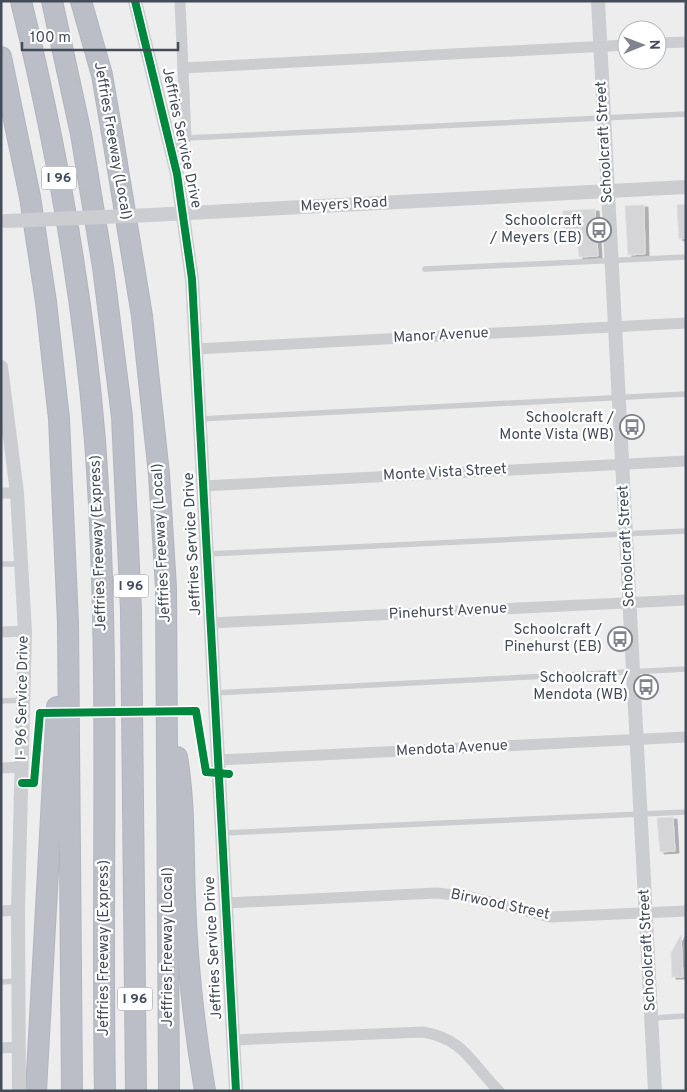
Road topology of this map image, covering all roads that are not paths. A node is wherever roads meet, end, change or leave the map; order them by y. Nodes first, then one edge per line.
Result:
1 (21, 1) edge
2 (52, 1) edge
3 (81, 1) edge
4 (89, 1) edge
5 (135, 1) edge
6 (180, 1) edge
7 (598, 1) edge
8 (686, 42) edge
9 (667, 43) edge
10 (617, 45) edge
11 (600, 46) junction
12 (1, 57) edge
13 (183, 68) junction
14 (102, 75) junction
15 (686, 114) edge
16 (604, 119) junction
17 (186, 138) junction
18 (175, 165) junction
19 (686, 187) edge
20 (608, 191) junction
21 (184, 213) junction
22 (4, 221) edge
23 (686, 256) edge
24 (612, 261) junction
25 (425, 269) dead end
26 (686, 323) edge
27 (615, 327) junction
28 (196, 349) junction
29 (1, 367) edge
30 (686, 394) edge
31 (619, 397) junction
32 (200, 419) junction
33 (6, 426) edge
34 (686, 461) edge
35 (622, 464) junction
36 (203, 486) junction
37 (17, 492) junction
38 (1, 493) edge
39 (686, 531) edge
40 (626, 534) junction
41 (207, 554) junction
42 (23, 563) junction
43 (1, 564) edge
44 (686, 600) edge
45 (630, 603) junction
46 (68, 623) junction
47 (210, 623) junction
48 (25, 631) junction
49 (1, 632) edge
50 (686, 669) edge
51 (633, 672) junction
52 (214, 693) junction
53 (24, 700) junction
54 (1, 702) edge
55 (167, 705) junction
56 (686, 737) edge
57 (637, 740) junction
58 (218, 760) junction
59 (22, 767) junction
60 (1, 768) edge
61 (686, 812) edge
62 (641, 814) junction
63 (222, 833) junction
64 (225, 903) junction
65 (18, 910) junction
66 (1, 911) edge
67 (686, 911) edge
68 (646, 913) junction
69 (1, 982) edge
70 (18, 982) junction
71 (686, 1016) edge
72 (652, 1018) junction
73 (233, 1040) junction
74 (18, 1047) junction
75 (1, 1048) edge
76 (19, 1091) edge
77 (36, 1091) edge
78 (72, 1091) edge
79 (105, 1091) edge
80 (136, 1091) edge
81 (169, 1091) edge
82 (205, 1091) edge
83 (236, 1091) edge
84 (499, 1091) edge
85 (656, 1091) edge

1 - 79 highway, Jeffries Freeway (Express) / I 96
2 - 80 highway, Jeffries Freeway (Express) / I 96
3 - 14 highway, Jeffries Freeway (Local) / I 96
4 - 14 highway
5 - 18 street, Jeffries Service Drive
6 - 13 street
7 - 11 street, Schoolcraft Street
8 - 9 street
10 - 11 street
11 - 13 street
11 - 16 street, Schoolcraft Street
12 - 46 highway, I 96
13 - 17 street
14 - 55 highway, Jeffries Freeway (Local) / I 96
15 - 16 lane
16 - 17 lane
16 - 20 street, Schoolcraft Street
17 - 18 street
18 - 21 street, Jeffries Service Drive
19 - 20 street, Meyers Road
20 - 21 street, Meyers Road
20 - 24 street, Schoolcraft Street
21 - 22 street, Meyers Road, bridge
21 - 28 street, Jeffries Service Drive
23 - 24 lane
24 - 25 lane
24 - 27 street, Schoolcraft Street
26 - 27 street, Manor Avenue
27 - 28 street, Manor Avenue
27 - 31 street, Schoolcraft Street
28 - 32 street, Jeffries Service Drive
29 - 33 street, I- 96 Service Drive
30 - 31 lane
31 - 32 lane
31 - 35 street, Schoolcraft Street
32 - 36 street, Jeffries Service Drive
33 - 37 street, I- 96 Service Drive
34 - 35 street, Monte Vista Street
35 - 36 street, Monte Vista Street
35 - 40 street, Schoolcraft Street
36 - 41 street, Jeffries Service Drive
37 - 38 street
37 - 42 street, I- 96 Service Drive
39 - 40 lane
40 - 41 lane
40 - 45 street, Schoolcraft Street
41 - 47 street, Jeffries Service Drive
42 - 43 lane
42 - 48 street, I- 96 Service Drive
44 - 45 street, Pinehurst Avenue
45 - 47 street, Pinehurst Avenue
45 - 51 street, Schoolcraft Street
46 - 77 highway
46 - 78 highway, I 96
47 - 52 street, Jeffries Service Drive
48 - 49 street
48 - 53 street, I- 96 Service Drive
50 - 51 lane
51 - 52 lane
51 - 57 street, Schoolcraft Street
52 - 58 street, Jeffries Service Drive
53 - 54 lane
53 - 59 street, I- 96 Service Drive
55 - 81 highway, Jeffries Freeway (Local) / I 96
55 - 82 highway
56 - 57 street, Mendota Avenue
57 - 58 street, Mendota Avenue
57 - 62 street, Schoolcraft Street
58 - 63 street, Jeffries Service Drive
59 - 60 street
59 - 65 street, I- 96 Service Drive
61 - 62 lane
62 - 63 lane
62 - 68 street, Schoolcraft Street
63 - 64 street, Jeffries Service Drive
64 - 68 street, Birwood Street
64 - 73 street, Jeffries Service Drive
65 - 66 street
65 - 70 street, I- 96 Service Drive
67 - 68 street, Birwood Street
68 - 72 street, Schoolcraft Street
69 - 70 lane
70 - 74 street, I- 96 Service Drive
71 - 72 lane
72 - 85 street, Schoolcraft Street
73 - 83 street, Jeffries Service Drive
73 - 84 street
74 - 75 street
74 - 76 street, I- 96 Service Drive

